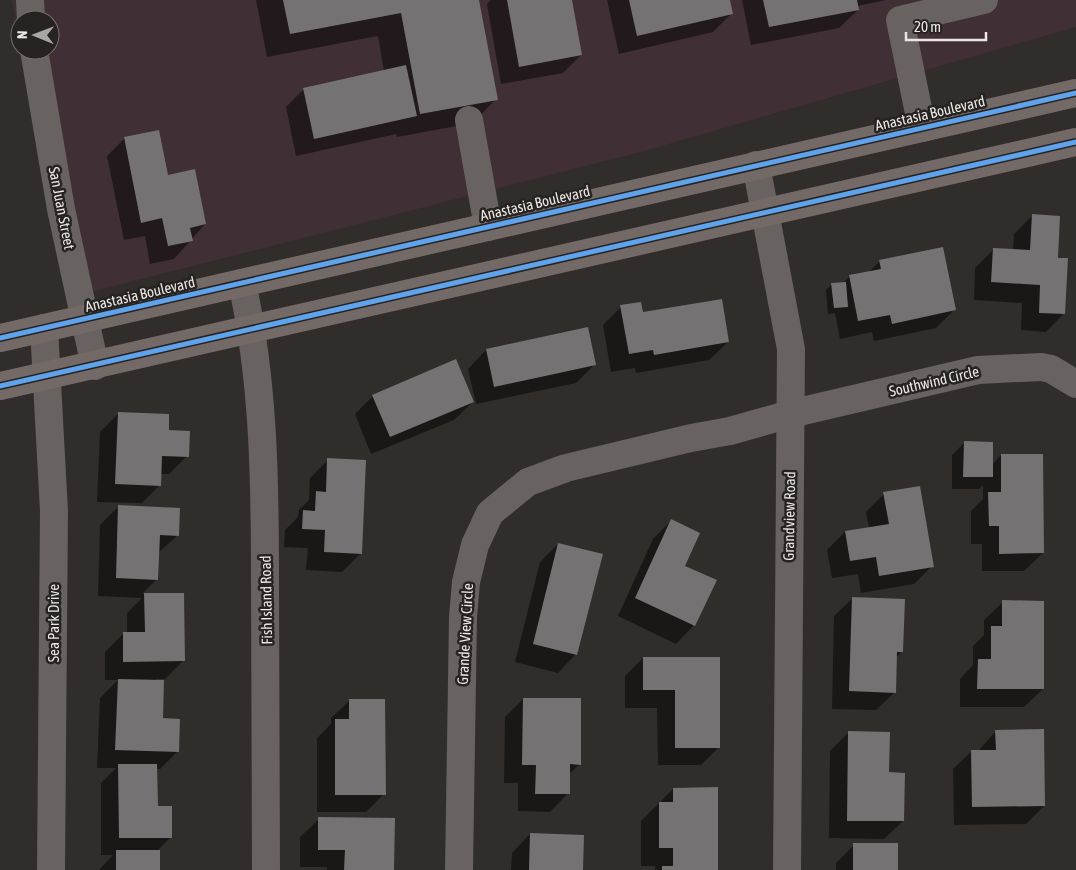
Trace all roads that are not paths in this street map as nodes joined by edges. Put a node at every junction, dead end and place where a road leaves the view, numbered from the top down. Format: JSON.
{"nodes":[{"id":1,"x":984,"y":0,"type":"edge"},
{"id":2,"x":36,"y":60,"type":"edge"},
{"id":3,"x":1076,"y":93,"type":"edge"},
{"id":4,"x":469,"y":120,"type":"dead end"},
{"id":5,"x":922,"y":128,"type":"junction"},
{"id":6,"x":1076,"y":142,"type":"edge"},
{"id":7,"x":756,"y":165,"type":"junction"},
{"id":8,"x":766,"y":214,"type":"junction"},
{"id":9,"x":488,"y":227,"type":"junction"},
{"id":10,"x":242,"y":283,"type":"junction"},
{"id":11,"x":86,"y":319,"type":"junction"},
{"id":12,"x":44,"y":328,"type":"junction"},
{"id":13,"x":252,"y":330,"type":"junction"},
{"id":14,"x":0,"y":338,"type":"edge"},
{"id":15,"x":95,"y":366,"type":"junction"},
{"id":16,"x":47,"y":375,"type":"junction"},
{"id":17,"x":1076,"y":384,"type":"edge"},
{"id":18,"x":0,"y":386,"type":"edge"},
{"id":19,"x":790,"y":414,"type":"junction"},
{"id":20,"x":51,"y":870,"type":"edge"},
{"id":21,"x":266,"y":870,"type":"edge"},
{"id":22,"x":460,"y":870,"type":"edge"},
{"id":23,"x":787,"y":870,"type":"edge"}],
"edges":[{"from":1,"to":5,"type":"street"},
{"from":2,"to":11,"type":"street","name":"San Juan Street"},
{"from":3,"to":5,"type":"main road","name":"Anastasia Boulevard"},
{"from":4,"to":9,"type":"street"},
{"from":5,"to":7,"type":"main road","name":"Anastasia Boulevard"},
{"from":6,"to":8,"type":"main road"},
{"from":7,"to":8,"type":"street","name":"Grandview Road"},
{"from":7,"to":9,"type":"main road","name":"Anastasia Boulevard"},
{"from":8,"to":13,"type":"main road"},
{"from":8,"to":19,"type":"street","name":"Grandview Road"},
{"from":9,"to":10,"type":"main road","name":"Anastasia Boulevard"},
{"from":10,"to":11,"type":"main road","name":"Anastasia Boulevard"},
{"from":10,"to":13,"type":"street","name":"Fish Island Road"},
{"from":11,"to":12,"type":"main road","name":"Anastasia Boulevard"},
{"from":11,"to":15,"type":"street","name":"San Juan Street"},
{"from":12,"to":14,"type":"main road","name":"Anastasia Boulevard"},
{"from":12,"to":16,"type":"street","name":"Sea Park Drive"},
{"from":13,"to":15,"type":"main road"},
{"from":13,"to":21,"type":"street","name":"Fish Island Road"},
{"from":15,"to":16,"type":"main road"},
{"from":16,"to":18,"type":"main road"},
{"from":16,"to":20,"type":"street","name":"Sea Park Drive"},
{"from":17,"to":19,"type":"street","name":"Southwind Circle"},
{"from":19,"to":22,"type":"street","name":"Grande View Circle"},
{"from":19,"to":23,"type":"street","name":"Grandview Road"}]}
